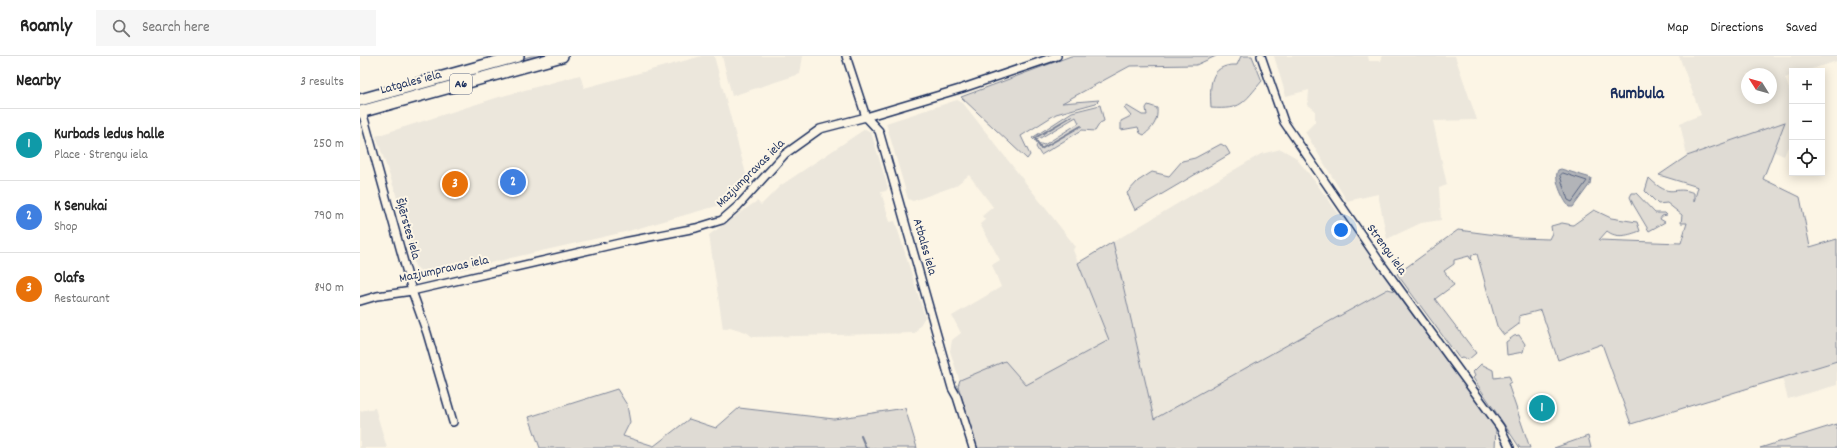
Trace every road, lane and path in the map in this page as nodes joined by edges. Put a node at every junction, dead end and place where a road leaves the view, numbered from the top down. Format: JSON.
{"nodes":[{"id":1,"x":518,"y":56,"type":"edge"},
{"id":2,"x":562,"y":56,"type":"edge"},
{"id":3,"x":846,"y":56,"type":"edge"},
{"id":4,"x":1057,"y":56,"type":"edge"},
{"id":5,"x":1261,"y":56,"type":"edge"},
{"id":6,"x":360,"y":100,"type":"edge"},
{"id":7,"x":361,"y":112,"type":"edge"},
{"id":8,"x":866,"y":118,"type":"junction"},
{"id":9,"x":412,"y":291,"type":"junction"},
{"id":10,"x":360,"y":301,"type":"edge"},
{"id":11,"x":453,"y":422,"type":"dead end"},
{"id":12,"x":973,"y":448,"type":"edge"},
{"id":13,"x":1510,"y":448,"type":"edge"}],
"edges":[{"from":1,"to":6,"type":"highway","name":"Latgales iela","number":"A6"},
{"from":2,"to":7,"type":"highway","name":"Latgales iela","number":"A6"},
{"from":3,"to":8,"type":"street","name":"Atbalss iela"},
{"from":4,"to":8,"type":"street","name":"Mazjumpravas iela"},
{"from":5,"to":13,"type":"street","name":"Strengu iela"},
{"from":7,"to":9,"type":"street","name":"Šķērstes iela"},
{"from":8,"to":9,"type":"street","name":"Mazjumpravas iela"},
{"from":8,"to":12,"type":"street","name":"Atbalss iela"},
{"from":9,"to":10,"type":"street","name":"Mazjumpravas iela"},
{"from":9,"to":11,"type":"street","name":"Šķērstes iela"}]}
